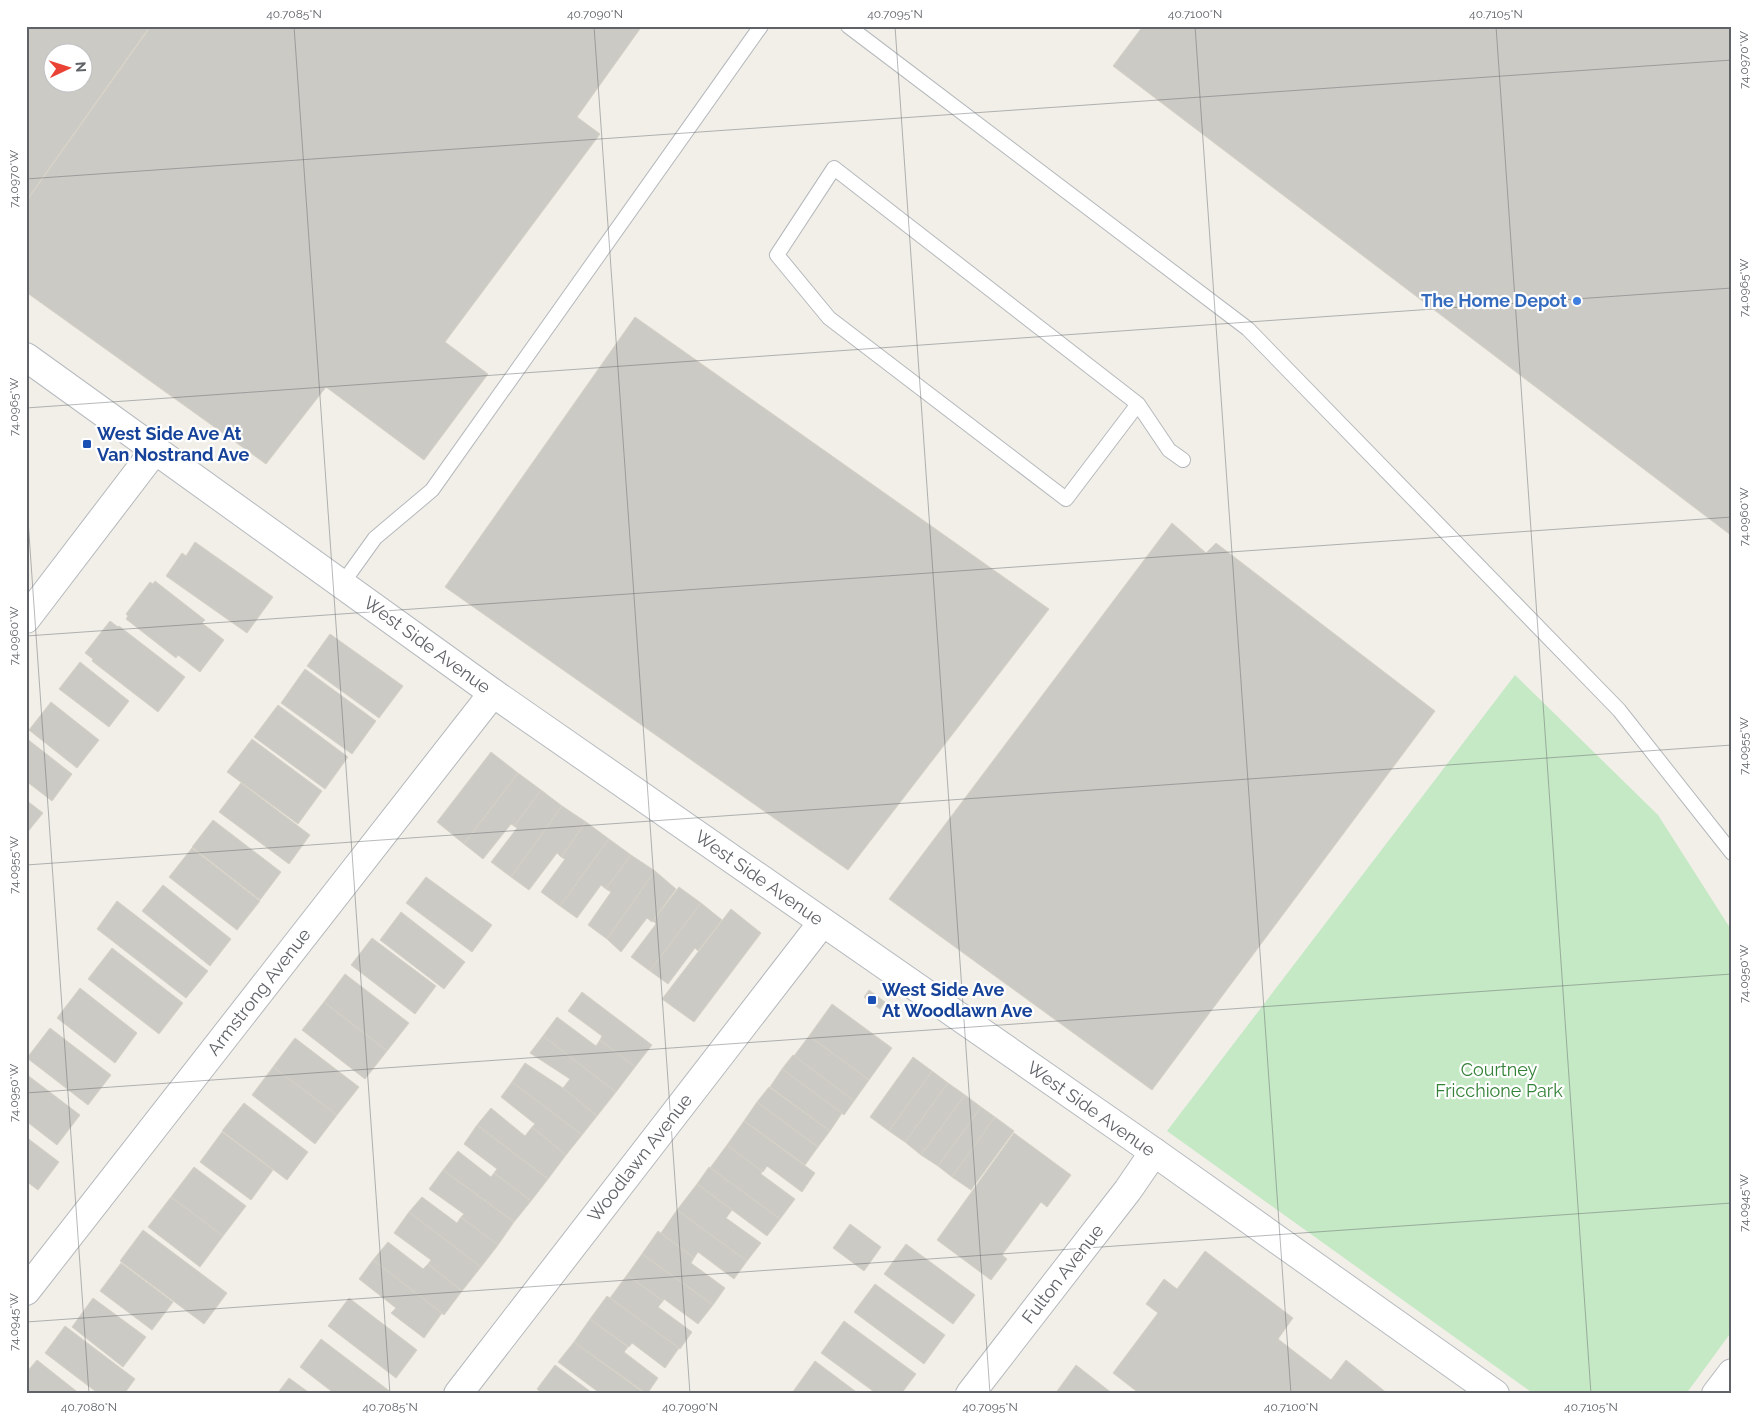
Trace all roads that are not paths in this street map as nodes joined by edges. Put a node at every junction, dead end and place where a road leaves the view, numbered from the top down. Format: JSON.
{"nodes":[{"id":1,"x":762,"y":26,"type":"edge"},
{"id":2,"x":848,"y":26,"type":"edge"},
{"id":3,"x":26,"y":357,"type":"edge"},
{"id":4,"x":1138,"y":404,"type":"junction"},
{"id":5,"x":155,"y":450,"type":"junction"},
{"id":6,"x":1183,"y":460,"type":"dead end"},
{"id":7,"x":342,"y":584,"type":"junction"},
{"id":8,"x":26,"y":619,"type":"edge"},
{"id":9,"x":493,"y":693,"type":"junction"},
{"id":10,"x":1732,"y":853,"type":"edge"},
{"id":11,"x":822,"y":923,"type":"junction"},
{"id":12,"x":1154,"y":1152,"type":"junction"},
{"id":13,"x":26,"y":1291,"type":"edge"},
{"id":14,"x":1732,"y":1373,"type":"edge"},
{"id":15,"x":1488,"y":1392,"type":"edge"},
{"id":16,"x":458,"y":1394,"type":"edge"},
{"id":17,"x":970,"y":1394,"type":"edge"},
{"id":18,"x":1716,"y":1394,"type":"edge"}],
"edges":[{"from":1,"to":7,"type":"lane"},
{"from":2,"to":10,"type":"lane"},
{"from":3,"to":5,"type":"street","name":"West Side Avenue"},
{"from":4,"to":4,"type":"lane"},
{"from":4,"to":6,"type":"lane"},
{"from":5,"to":7,"type":"street","name":"West Side Avenue"},
{"from":5,"to":8,"type":"street"},
{"from":7,"to":9,"type":"street","name":"West Side Avenue"},
{"from":9,"to":11,"type":"street","name":"West Side Avenue"},
{"from":9,"to":13,"type":"street","name":"Armstrong Avenue"},
{"from":11,"to":12,"type":"street","name":"West Side Avenue"},
{"from":11,"to":16,"type":"street","name":"Woodlawn Avenue"},
{"from":12,"to":15,"type":"street","name":"West Side Avenue"},
{"from":12,"to":17,"type":"street","name":"Fulton Avenue"},
{"from":14,"to":18,"type":"street"}]}
